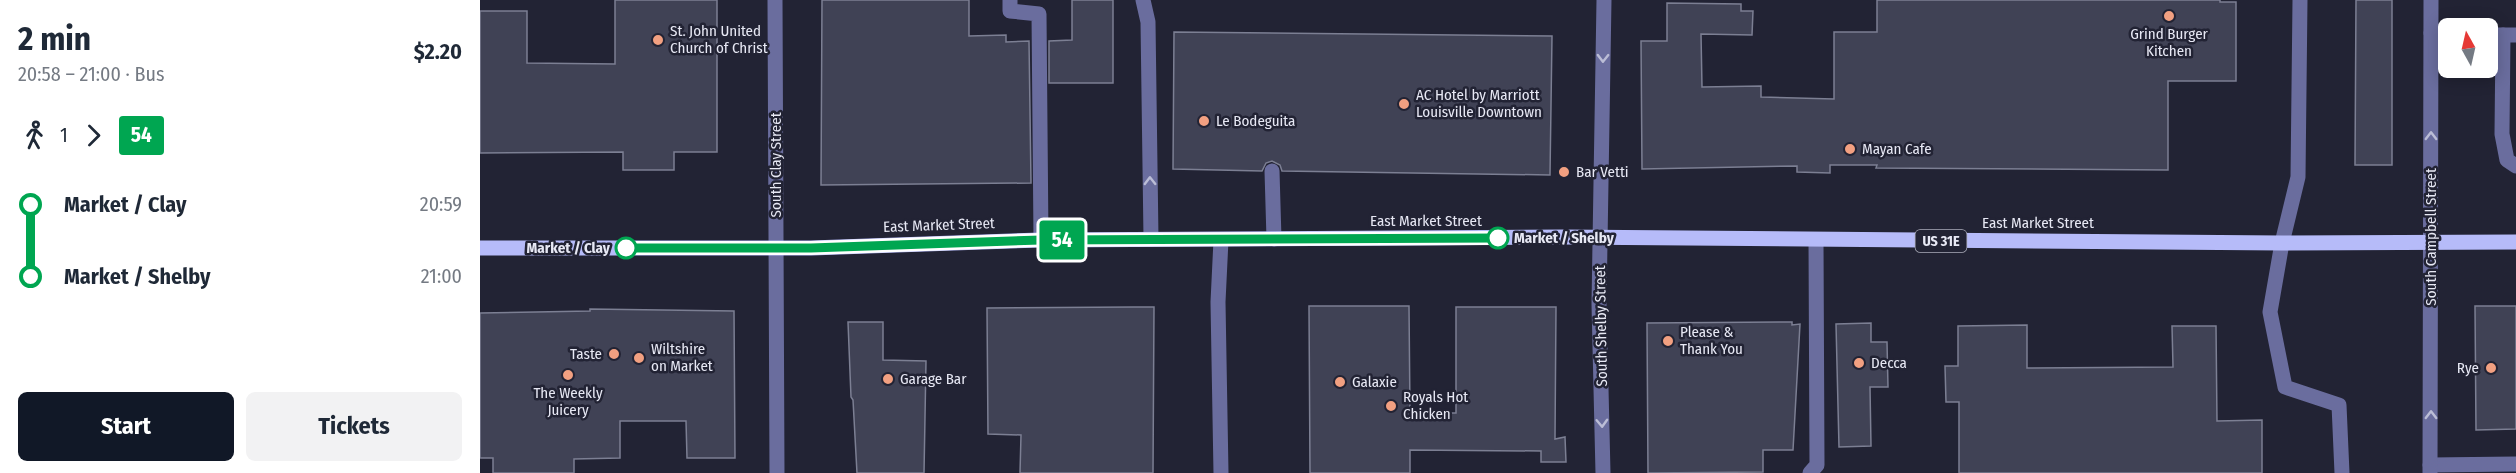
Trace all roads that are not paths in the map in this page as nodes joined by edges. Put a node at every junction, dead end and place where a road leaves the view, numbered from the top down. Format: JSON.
{"nodes":[{"id":1,"x":775,"y":0,"type":"edge"},
{"id":2,"x":1010,"y":0,"type":"edge"},
{"id":3,"x":1143,"y":0,"type":"edge"},
{"id":4,"x":1604,"y":0,"type":"edge"},
{"id":5,"x":2300,"y":0,"type":"edge"},
{"id":6,"x":2431,"y":0,"type":"edge"},
{"id":7,"x":2431,"y":33,"type":"junction"},
{"id":8,"x":2438,"y":33,"type":"edge"},
{"id":9,"x":2510,"y":35,"type":"edge"},
{"id":10,"x":2516,"y":166,"type":"edge"},
{"id":11,"x":1272,"y":171,"type":"dead end"},
{"id":12,"x":1600,"y":238,"type":"junction"},
{"id":13,"x":1151,"y":239,"type":"junction"},
{"id":14,"x":1274,"y":239,"type":"junction"},
{"id":15,"x":1041,"y":240,"type":"junction"},
{"id":16,"x":1221,"y":240,"type":"junction"},
{"id":17,"x":1816,"y":240,"type":"junction"},
{"id":18,"x":2516,"y":242,"type":"edge"},
{"id":19,"x":2282,"y":243,"type":"junction"},
{"id":20,"x":2430,"y":243,"type":"junction"},
{"id":21,"x":776,"y":247,"type":"junction"},
{"id":22,"x":480,"y":248,"type":"edge"},
{"id":23,"x":2516,"y":464,"type":"edge"},
{"id":24,"x":2430,"y":469,"type":"edge"},
{"id":25,"x":777,"y":473,"type":"edge"},
{"id":26,"x":1221,"y":473,"type":"edge"},
{"id":27,"x":1604,"y":473,"type":"edge"},
{"id":28,"x":1810,"y":473,"type":"edge"},
{"id":29,"x":2342,"y":473,"type":"edge"}],
"edges":[{"from":1,"to":21,"type":"street","name":"South Clay Street"},
{"from":2,"to":15,"type":"street"},
{"from":13,"to":3,"type":"street","one_way":true},
{"from":4,"to":12,"type":"street","name":"South Shelby Street","one_way":true},
{"from":5,"to":19,"type":"street"},
{"from":6,"to":7,"type":"street","name":"South Campbell Street"},
{"from":7,"to":8,"type":"street"},
{"from":20,"to":7,"type":"street","name":"South Campbell Street","one_way":true},
{"from":9,"to":10,"type":"street"},
{"from":11,"to":14,"type":"street"},
{"from":12,"to":14,"type":"main road","name":"East Market Street","number":"US 31E"},
{"from":12,"to":17,"type":"main road","name":"East Market Street","number":"US 31E"},
{"from":12,"to":27,"type":"street","name":"South Shelby Street","one_way":true},
{"from":13,"to":15,"type":"main road","name":"East Market Street","number":"US 31E"},
{"from":13,"to":16,"type":"main road","name":"East Market Street","number":"US 31E"},
{"from":14,"to":16,"type":"main road","name":"East Market Street","number":"US 31E"},
{"from":15,"to":21,"type":"main road","name":"East Market Street","number":"US 31E"},
{"from":16,"to":26,"type":"street"},
{"from":17,"to":19,"type":"main road","name":"East Market Street","number":"US 31E"},
{"from":17,"to":28,"type":"street"},
{"from":18,"to":20,"type":"main road","name":"East Market Street","number":"US 31E"},
{"from":19,"to":20,"type":"main road","name":"East Market Street","number":"US 31E"},
{"from":19,"to":29,"type":"street"},
{"from":24,"to":20,"type":"street","name":"South Campbell Street","one_way":true},
{"from":21,"to":22,"type":"main road","name":"East Market Street","number":"US 31E"},
{"from":21,"to":25,"type":"street","name":"South Clay Street"},
{"from":23,"to":24,"type":"street"}]}
